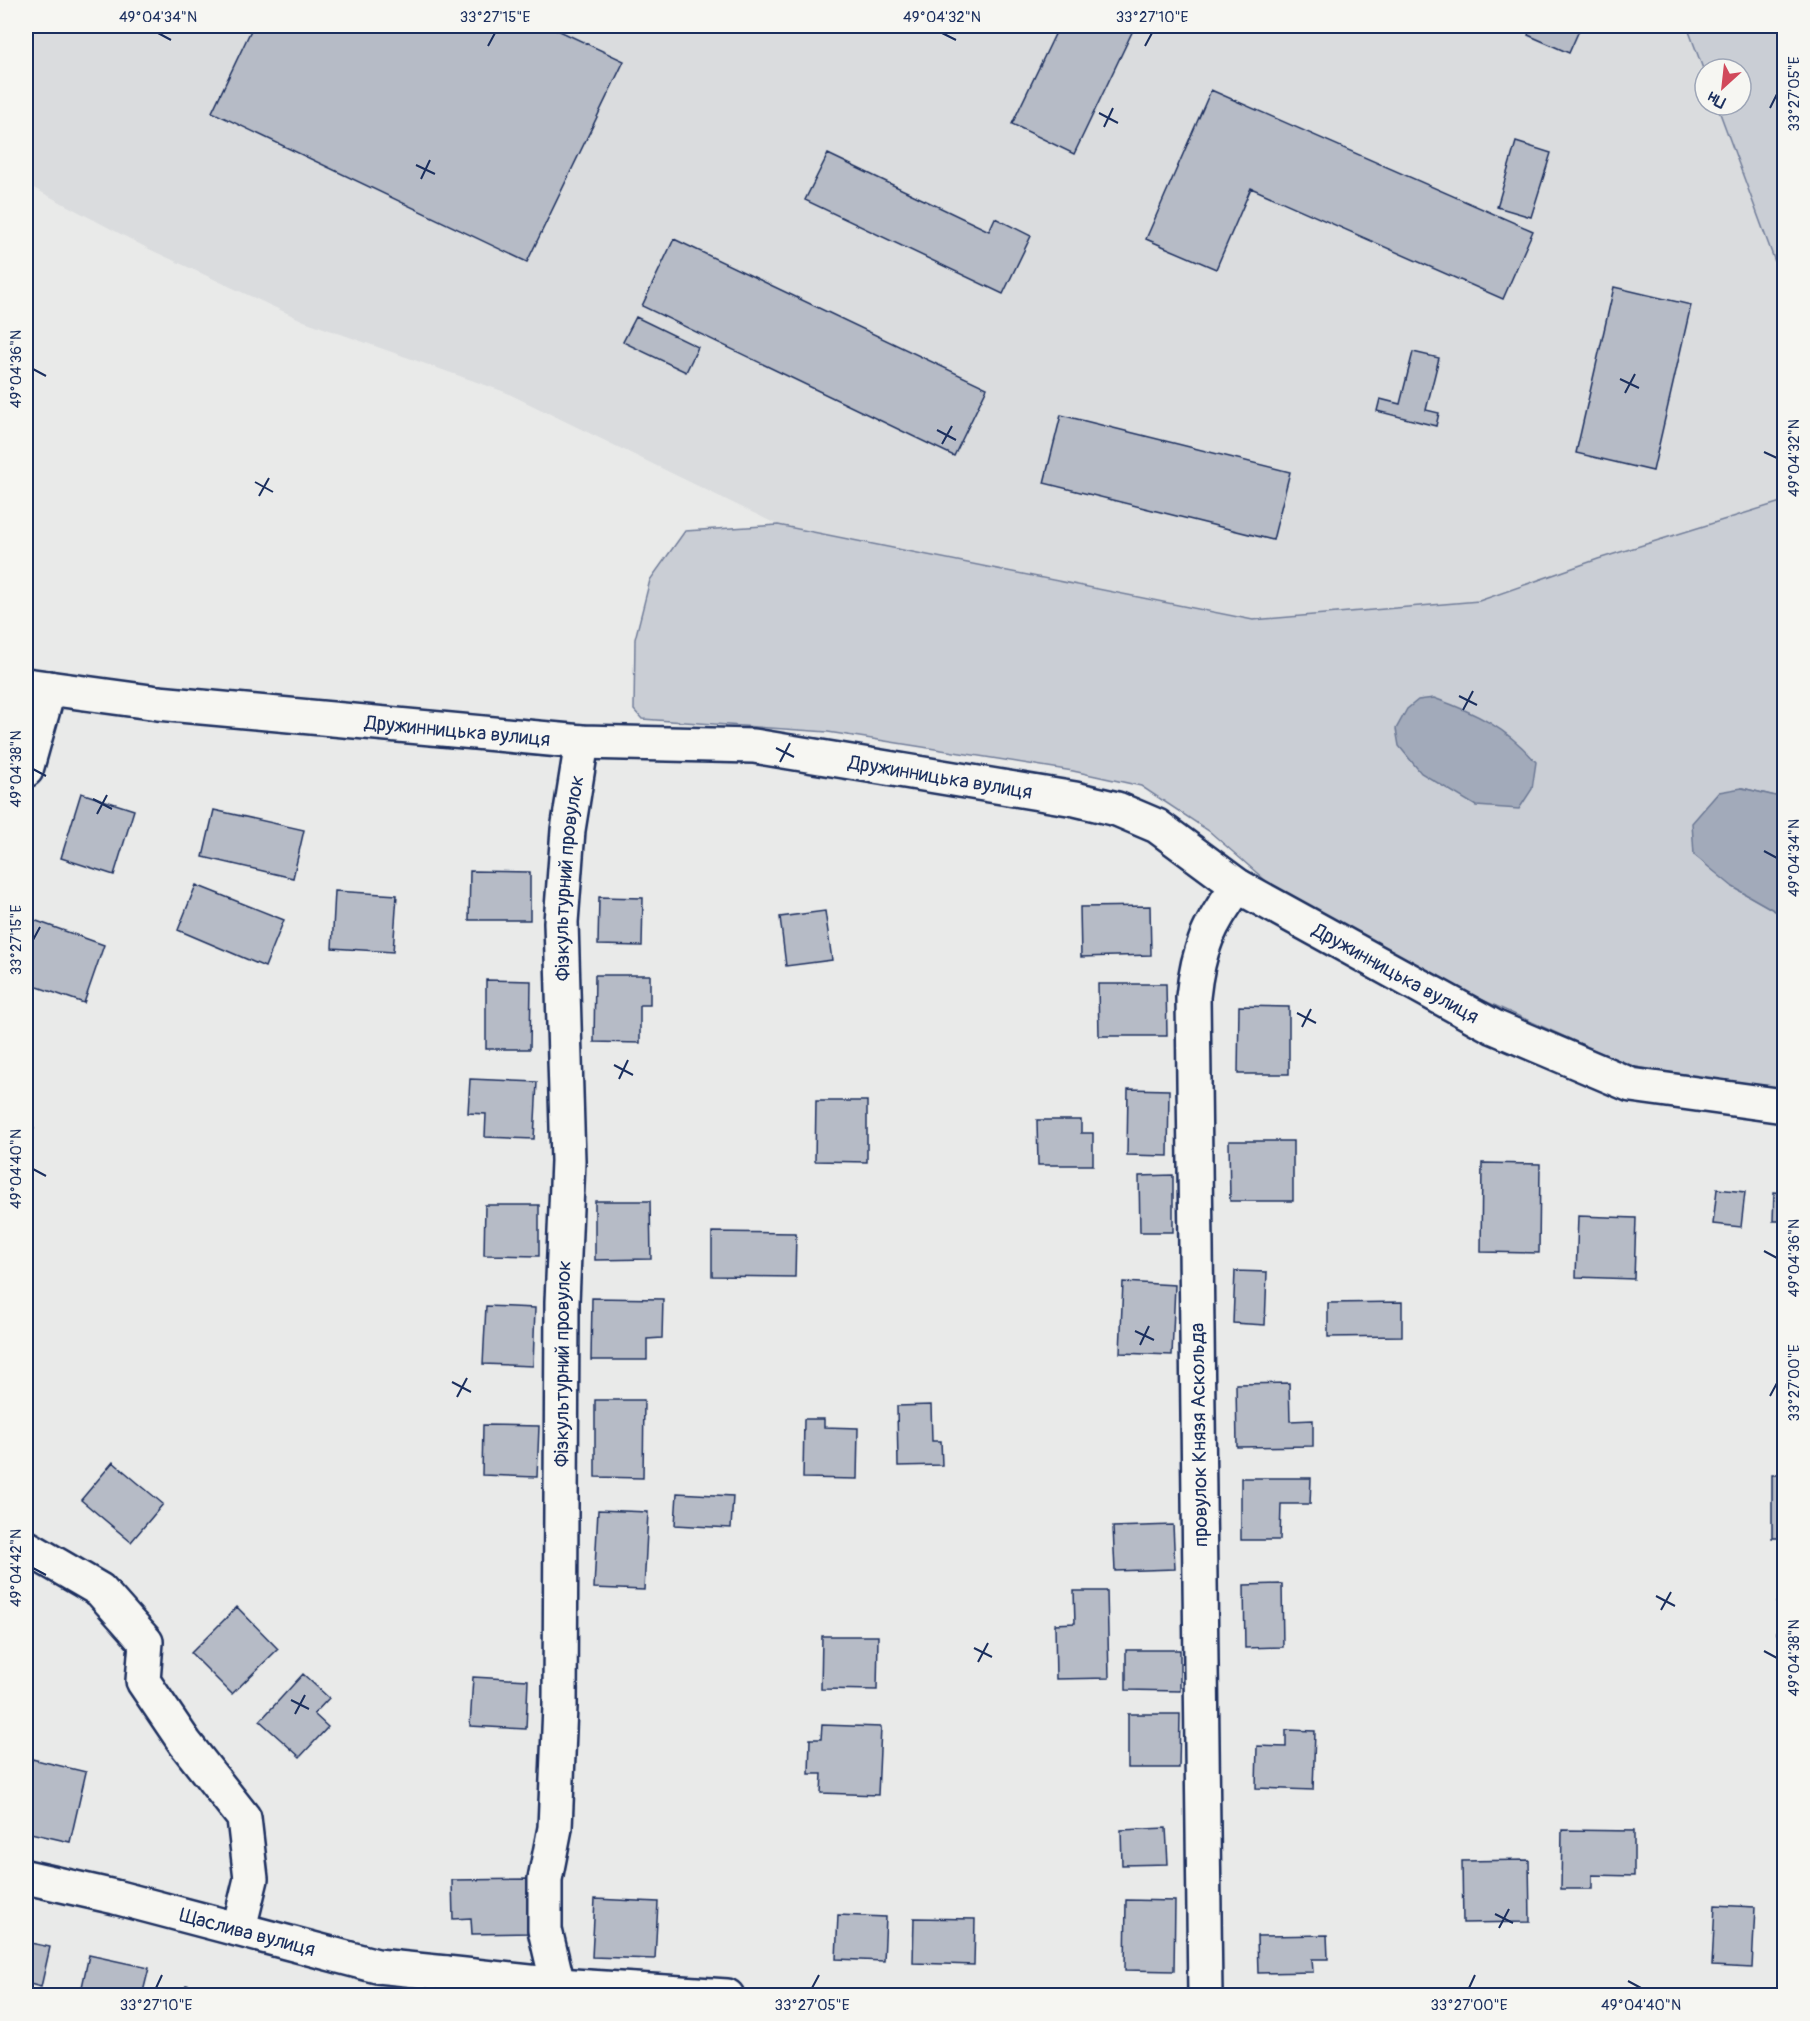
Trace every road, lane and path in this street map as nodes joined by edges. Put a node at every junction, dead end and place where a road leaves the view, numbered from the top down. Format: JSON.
{"nodes":[{"id":1,"x":37,"y":687,"type":"edge"},
{"id":2,"x":582,"y":742,"type":"junction"},
{"id":3,"x":26,"y":770,"type":"edge"},
{"id":4,"x":1238,"y":886,"type":"junction"},
{"id":5,"x":1785,"y":1106,"type":"edge"},
{"id":6,"x":26,"y":1547,"type":"edge"},
{"id":7,"x":26,"y":1877,"type":"edge"},
{"id":8,"x":239,"y":1929,"type":"junction"},
{"id":9,"x":453,"y":1984,"type":"edge"},
{"id":10,"x":558,"y":1985,"type":"junction"},
{"id":11,"x":727,"y":1995,"type":"edge"},
{"id":12,"x":1205,"y":1995,"type":"edge"}],
"edges":[{"from":1,"to":2,"type":"street","name":"Дружинницька вулиця"},
{"from":1,"to":3,"type":"street"},
{"from":2,"to":4,"type":"street","name":"Дружинницька вулиця"},
{"from":2,"to":10,"type":"street","name":"Фізкультурний провулок"},
{"from":4,"to":5,"type":"street","name":"Дружинницька вулиця"},
{"from":4,"to":12,"type":"street","name":"провулок Князя Аскольда"},
{"from":6,"to":8,"type":"street"},
{"from":7,"to":8,"type":"street","name":"Щаслива вулиця"},
{"from":8,"to":9,"type":"street","name":"Щаслива вулиця"},
{"from":9,"to":10,"type":"street","name":"Щаслива вулиця"},
{"from":10,"to":11,"type":"street","name":"Щаслива вулиця"}]}
